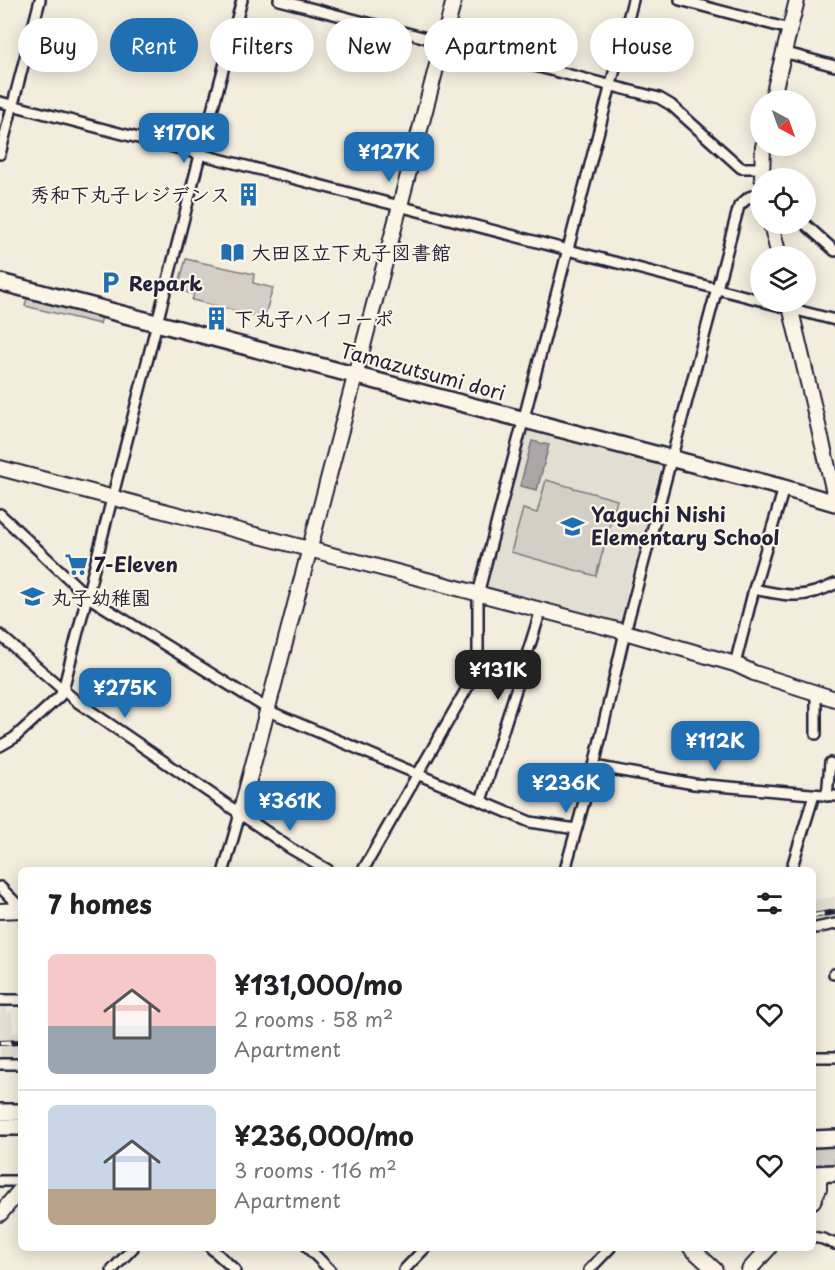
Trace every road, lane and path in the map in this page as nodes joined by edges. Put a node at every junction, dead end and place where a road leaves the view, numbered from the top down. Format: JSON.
{"nodes":[{"id":1,"x":40,"y":0,"type":"edge"},
{"id":2,"x":242,"y":0,"type":"edge"},
{"id":3,"x":279,"y":0,"type":"edge"},
{"id":4,"x":454,"y":0,"type":"edge"},
{"id":5,"x":633,"y":0,"type":"edge"},
{"id":6,"x":680,"y":0,"type":"edge"},
{"id":7,"x":797,"y":0,"type":"edge"},
{"id":8,"x":449,"y":18,"type":"edge"},
{"id":9,"x":789,"y":29,"type":"junction"},
{"id":10,"x":424,"y":37,"type":"edge"},
{"id":11,"x":783,"y":52,"type":"junction"},
{"id":12,"x":835,"y":66,"type":"edge"},
{"id":13,"x":435,"y":72,"type":"edge"},
{"id":14,"x":558,"y":72,"type":"edge"},
{"id":15,"x":611,"y":86,"type":"junction"},
{"id":16,"x":774,"y":90,"type":"edge"},
{"id":17,"x":0,"y":102,"type":"edge"},
{"id":18,"x":13,"y":105,"type":"junction"},
{"id":19,"x":0,"y":154,"type":"edge"},
{"id":20,"x":200,"y":155,"type":"junction"},
{"id":21,"x":750,"y":170,"type":"edge"},
{"id":22,"x":750,"y":197,"type":"edge"},
{"id":23,"x":399,"y":206,"type":"junction"},
{"id":24,"x":816,"y":234,"type":"edge"},
{"id":25,"x":568,"y":249,"type":"junction"},
{"id":26,"x":835,"y":251,"type":"edge"},
{"id":27,"x":0,"y":282,"type":"edge"},
{"id":28,"x":716,"y":290,"type":"junction"},
{"id":29,"x":750,"y":298,"type":"edge"},
{"id":30,"x":792,"y":312,"type":"edge"},
{"id":31,"x":811,"y":312,"type":"edge"},
{"id":32,"x":835,"y":320,"type":"edge"},
{"id":33,"x":158,"y":323,"type":"junction"},
{"id":34,"x":355,"y":374,"type":"junction"},
{"id":35,"x":524,"y":420,"type":"junction"},
{"id":36,"x":671,"y":459,"type":"junction"},
{"id":37,"x":0,"y":468,"type":"edge"},
{"id":38,"x":784,"y":488,"type":"junction"},
{"id":39,"x":835,"y":496,"type":"edge"},
{"id":40,"x":112,"y":498,"type":"junction"},
{"id":41,"x":835,"y":503,"type":"edge"},
{"id":42,"x":0,"y":514,"type":"edge"},
{"id":43,"x":309,"y":548,"type":"junction"},
{"id":44,"x":835,"y":584,"type":"edge"},
{"id":45,"x":754,"y":589,"type":"junction"},
{"id":46,"x":478,"y":594,"type":"junction"},
{"id":47,"x":88,"y":597,"type":"junction"},
{"id":48,"x":541,"y":610,"type":"junction"},
{"id":49,"x":625,"y":632,"type":"junction"},
{"id":50,"x":0,"y":635,"type":"edge"},
{"id":51,"x":735,"y":664,"type":"junction"},
{"id":52,"x":63,"y":690,"type":"junction"},
{"id":53,"x":816,"y":694,"type":"junction"},
{"id":54,"x":835,"y":699,"type":"edge"},
{"id":55,"x":267,"y":709,"type":"junction"},
{"id":56,"x":816,"y":734,"type":"dead end"},
{"id":57,"x":0,"y":746,"type":"edge"},
{"id":58,"x":830,"y":763,"type":"dead end"},
{"id":59,"x":594,"y":766,"type":"junction"},
{"id":60,"x":418,"y":775,"type":"junction"},
{"id":61,"x":813,"y":795,"type":"junction"},
{"id":62,"x":831,"y":796,"type":"edge"},
{"id":63,"x":481,"y":801,"type":"junction"},
{"id":64,"x":240,"y":814,"type":"junction"},
{"id":65,"x":576,"y":829,"type":"junction"},
{"id":66,"x":225,"y":867,"type":"edge"},
{"id":67,"x":323,"y":867,"type":"edge"},
{"id":68,"x":365,"y":867,"type":"edge"},
{"id":69,"x":566,"y":867,"type":"edge"},
{"id":70,"x":792,"y":867,"type":"edge"},
{"id":71,"x":0,"y":887,"type":"edge"},
{"id":72,"x":18,"y":906,"type":"edge"},
{"id":73,"x":18,"y":909,"type":"edge"},
{"id":74,"x":0,"y":911,"type":"edge"},
{"id":75,"x":835,"y":924,"type":"edge"},
{"id":76,"x":816,"y":927,"type":"dead end"},
{"id":77,"x":0,"y":1000,"type":"edge"},
{"id":78,"x":18,"y":1000,"type":"edge"},
{"id":79,"x":816,"y":1057,"type":"edge"},
{"id":80,"x":835,"y":1057,"type":"edge"},
{"id":81,"x":0,"y":1064,"type":"edge"},
{"id":82,"x":18,"y":1064,"type":"edge"},
{"id":83,"x":0,"y":1112,"type":"edge"},
{"id":84,"x":18,"y":1112,"type":"edge"},
{"id":85,"x":0,"y":1127,"type":"edge"},
{"id":86,"x":18,"y":1127,"type":"edge"},
{"id":87,"x":816,"y":1138,"type":"edge"},
{"id":88,"x":835,"y":1138,"type":"edge"},
{"id":89,"x":822,"y":1173,"type":"edge"},
{"id":90,"x":0,"y":1181,"type":"edge"},
{"id":91,"x":18,"y":1181,"type":"edge"},
{"id":92,"x":18,"y":1193,"type":"edge"},
{"id":93,"x":816,"y":1194,"type":"edge"},
{"id":94,"x":0,"y":1214,"type":"edge"},
{"id":95,"x":816,"y":1238,"type":"edge"},
{"id":96,"x":835,"y":1244,"type":"edge"},
{"id":97,"x":131,"y":1251,"type":"edge"},
{"id":98,"x":215,"y":1251,"type":"edge"},
{"id":99,"x":311,"y":1251,"type":"edge"},
{"id":100,"x":422,"y":1251,"type":"edge"},
{"id":101,"x":607,"y":1251,"type":"edge"},
{"id":102,"x":694,"y":1251,"type":"edge"},
{"id":103,"x":766,"y":1251,"type":"edge"},
{"id":104,"x":112,"y":1270,"type":"edge"},
{"id":105,"x":235,"y":1270,"type":"edge"},
{"id":106,"x":330,"y":1270,"type":"edge"},
{"id":107,"x":404,"y":1270,"type":"edge"},
{"id":108,"x":589,"y":1270,"type":"edge"},
{"id":109,"x":715,"y":1270,"type":"edge"},
{"id":110,"x":749,"y":1270,"type":"edge"}],
"edges":[{"from":1,"to":18,"type":"street"},
{"from":2,"to":20,"type":"street"},
{"from":3,"to":10,"type":"street"},
{"from":4,"to":8,"type":"street"},
{"from":5,"to":15,"type":"street"},
{"from":6,"to":9,"type":"street"},
{"from":7,"to":9,"type":"street"},
{"from":9,"to":11,"type":"street"},
{"from":11,"to":12,"type":"street"},
{"from":11,"to":16,"type":"street"},
{"from":13,"to":23,"type":"street"},
{"from":14,"to":15,"type":"street"},
{"from":15,"to":21,"type":"street"},
{"from":15,"to":25,"type":"street"},
{"from":17,"to":18,"type":"street"},
{"from":18,"to":19,"type":"street"},
{"from":18,"to":20,"type":"street"},
{"from":20,"to":23,"type":"street"},
{"from":20,"to":33,"type":"street"},
{"from":22,"to":28,"type":"street"},
{"from":23,"to":25,"type":"street"},
{"from":23,"to":34,"type":"street"},
{"from":24,"to":26,"type":"street"},
{"from":25,"to":28,"type":"street"},
{"from":25,"to":35,"type":"street"},
{"from":27,"to":33,"type":"main road","name":"Tamazutsumi dori"},
{"from":28,"to":29,"type":"street"},
{"from":28,"to":36,"type":"street"},
{"from":30,"to":39,"type":"street"},
{"from":31,"to":32,"type":"street"},
{"from":33,"to":34,"type":"main road","name":"Tamazutsumi dori"},
{"from":33,"to":40,"type":"street"},
{"from":34,"to":35,"type":"main road","name":"Tamazutsumi dori"},
{"from":34,"to":43,"type":"street"},
{"from":35,"to":36,"type":"main road","name":"Tamazutsumi dori"},
{"from":35,"to":46,"type":"street"},
{"from":36,"to":38,"type":"main road","name":"Tamazutsumi dori"},
{"from":36,"to":49,"type":"street"},
{"from":37,"to":40,"type":"street"},
{"from":38,"to":41,"type":"main road","name":"Tamazutsumi dori"},
{"from":38,"to":45,"type":"street"},
{"from":40,"to":43,"type":"street"},
{"from":40,"to":47,"type":"street"},
{"from":42,"to":47,"type":"street"},
{"from":43,"to":46,"type":"street"},
{"from":43,"to":55,"type":"street"},
{"from":44,"to":45,"type":"street"},
{"from":45,"to":51,"type":"street"},
{"from":46,"to":48,"type":"street"},
{"from":46,"to":60,"type":"street"},
{"from":47,"to":52,"type":"street"},
{"from":47,"to":55,"type":"street"},
{"from":48,"to":49,"type":"street"},
{"from":48,"to":63,"type":"street"},
{"from":49,"to":51,"type":"street"},
{"from":49,"to":59,"type":"street"},
{"from":50,"to":52,"type":"street"},
{"from":51,"to":53,"type":"street"},
{"from":52,"to":57,"type":"street"},
{"from":52,"to":64,"type":"street"},
{"from":53,"to":54,"type":"street"},
{"from":53,"to":56,"type":"street"},
{"from":55,"to":60,"type":"street"},
{"from":55,"to":64,"type":"street"},
{"from":58,"to":62,"type":"street"},
{"from":59,"to":61,"type":"street"},
{"from":59,"to":65,"type":"street"},
{"from":60,"to":63,"type":"street"},
{"from":60,"to":68,"type":"street"},
{"from":61,"to":62,"type":"street"},
{"from":61,"to":70,"type":"street"},
{"from":63,"to":65,"type":"street"},
{"from":64,"to":66,"type":"street"},
{"from":64,"to":67,"type":"street"},
{"from":65,"to":69,"type":"street"},
{"from":71,"to":72,"type":"street"},
{"from":73,"to":74,"type":"street"},
{"from":75,"to":76,"type":"street"},
{"from":77,"to":78,"type":"street"},
{"from":79,"to":80,"type":"street"},
{"from":81,"to":82,"type":"street"},
{"from":83,"to":84,"type":"main road"},
{"from":85,"to":86,"type":"main road"},
{"from":87,"to":88,"type":"main road"},
{"from":89,"to":93,"type":"street"},
{"from":90,"to":91,"type":"street"},
{"from":92,"to":94,"type":"street"},
{"from":95,"to":96,"type":"street"},
{"from":97,"to":104,"type":"street"},
{"from":98,"to":105,"type":"street"},
{"from":99,"to":106,"type":"street"},
{"from":100,"to":107,"type":"street"},
{"from":101,"to":108,"type":"street"},
{"from":102,"to":109,"type":"street"},
{"from":103,"to":110,"type":"street"}]}
